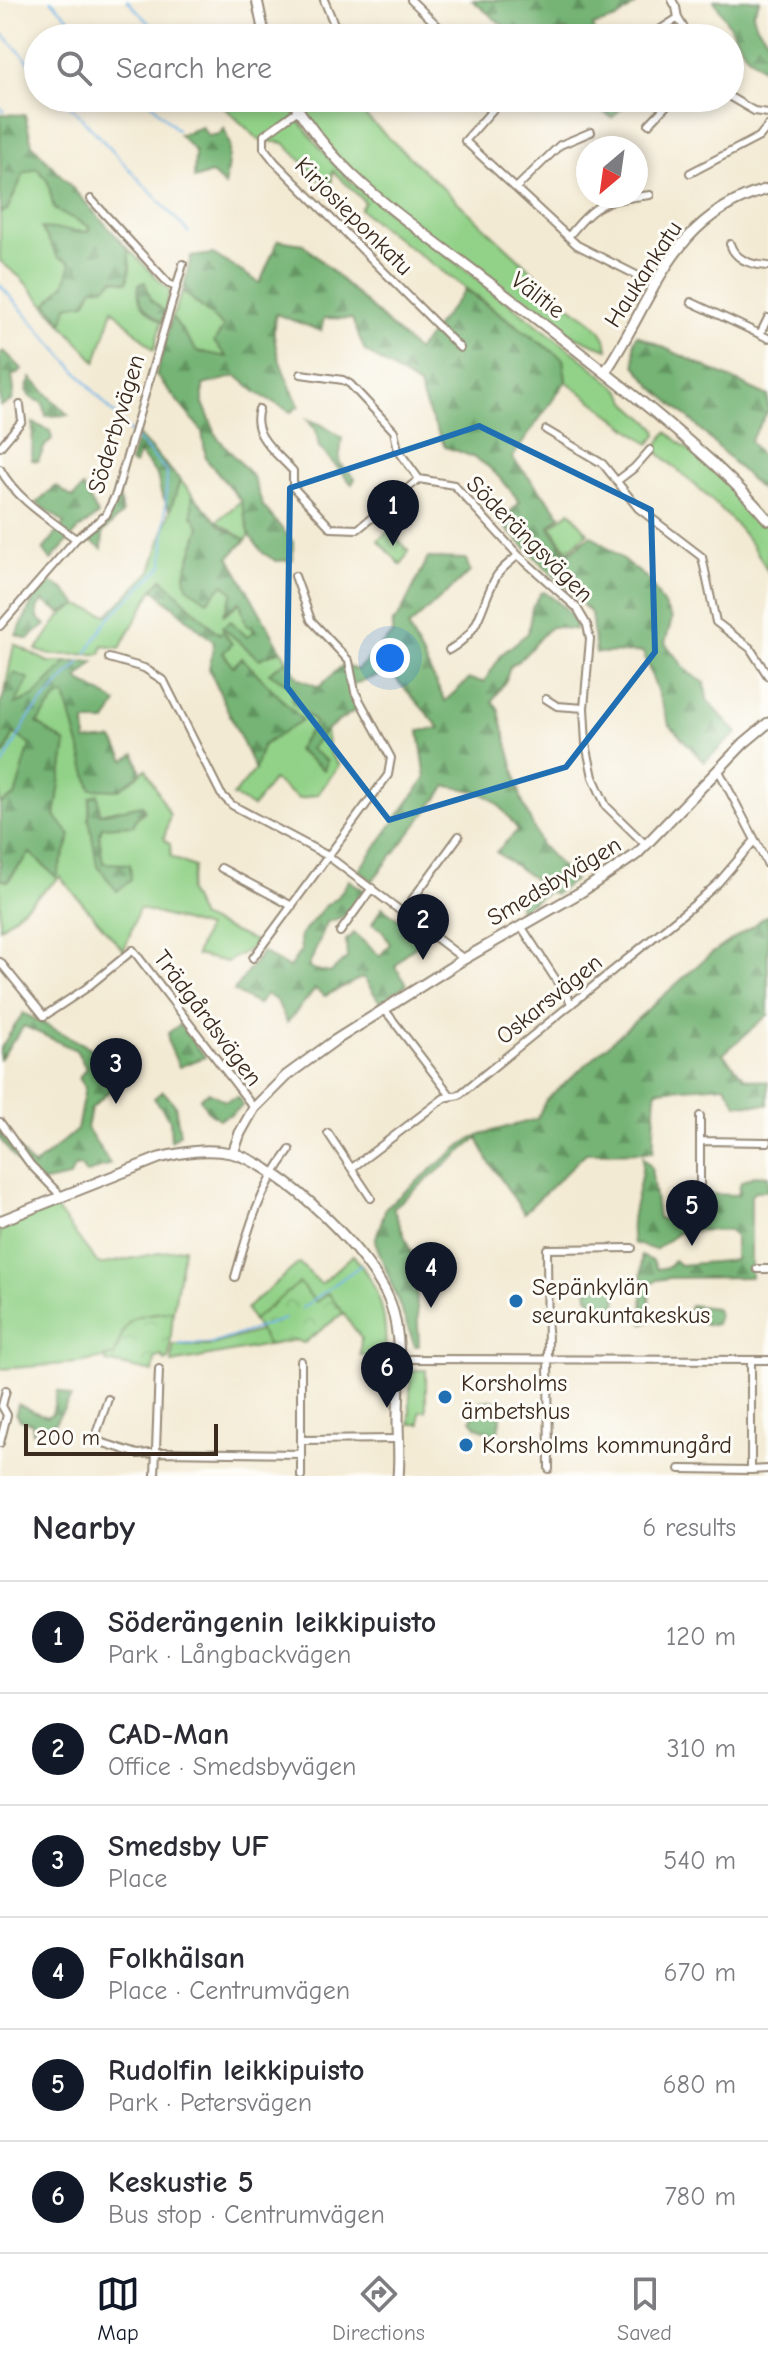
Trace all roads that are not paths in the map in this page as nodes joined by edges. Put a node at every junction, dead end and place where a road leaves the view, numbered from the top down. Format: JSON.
{"nodes":[{"id":1,"x":257,"y":0,"type":"edge"},
{"id":2,"x":324,"y":0,"type":"edge"},
{"id":3,"x":411,"y":0,"type":"edge"},
{"id":4,"x":672,"y":0,"type":"edge"},
{"id":5,"x":678,"y":18,"type":"junction"},
{"id":6,"x":262,"y":24,"type":"edge"},
{"id":7,"x":334,"y":24,"type":"edge"},
{"id":8,"x":436,"y":24,"type":"edge"},
{"id":9,"x":669,"y":24,"type":"edge"},
{"id":10,"x":682,"y":24,"type":"edge"},
{"id":11,"x":744,"y":105,"type":"edge"},
{"id":12,"x":295,"y":112,"type":"edge"},
{"id":13,"x":299,"y":112,"type":"edge"},
{"id":14,"x":491,"y":112,"type":"edge"},
{"id":15,"x":660,"y":112,"type":"edge"},
{"id":16,"x":768,"y":113,"type":"edge"},
{"id":17,"x":649,"y":124,"type":"dead end"},
{"id":18,"x":768,"y":126,"type":"edge"},
{"id":19,"x":591,"y":132,"type":"dead end"},
{"id":20,"x":690,"y":173,"type":"dead end"},
{"id":21,"x":516,"y":188,"type":"junction"},
{"id":22,"x":768,"y":189,"type":"edge"},
{"id":23,"x":650,"y":195,"type":"dead end"},
{"id":24,"x":91,"y":199,"type":"dead end"},
{"id":25,"x":569,"y":236,"type":"junction"},
{"id":26,"x":730,"y":244,"type":"dead end"},
{"id":27,"x":183,"y":264,"type":"dead end"},
{"id":28,"x":768,"y":266,"type":"edge"},
{"id":29,"x":656,"y":285,"type":"junction"},
{"id":30,"x":176,"y":287,"type":"junction"},
{"id":31,"x":691,"y":302,"type":"dead end"},
{"id":32,"x":768,"y":318,"type":"edge"},
{"id":33,"x":760,"y":334,"type":"junction"},
{"id":34,"x":768,"y":338,"type":"edge"},
{"id":35,"x":460,"y":348,"type":"dead end"},
{"id":36,"x":605,"y":372,"type":"junction"},
{"id":37,"x":301,"y":374,"type":"dead end"},
{"id":38,"x":20,"y":405,"type":"dead end"},
{"id":39,"x":259,"y":409,"type":"dead end"},
{"id":40,"x":546,"y":430,"type":"dead end"},
{"id":41,"x":0,"y":447,"type":"edge"},
{"id":42,"x":650,"y":450,"type":"dead end"},
{"id":43,"x":0,"y":469,"type":"edge"},
{"id":44,"x":419,"y":479,"type":"junction"},
{"id":45,"x":617,"y":481,"type":"junction"},
{"id":46,"x":768,"y":520,"type":"edge"},
{"id":47,"x":76,"y":539,"type":"junction"},
{"id":48,"x":518,"y":555,"type":"junction"},
{"id":49,"x":295,"y":576,"type":"dead end"},
{"id":50,"x":0,"y":626,"type":"edge"},
{"id":51,"x":449,"y":650,"type":"dead end"},
{"id":52,"x":109,"y":658,"type":"dead end"},
{"id":53,"x":768,"y":676,"type":"edge"},
{"id":54,"x":546,"y":699,"type":"dead end"},
{"id":55,"x":584,"y":708,"type":"junction"},
{"id":56,"x":768,"y":723,"type":"edge"},
{"id":57,"x":718,"y":769,"type":"junction"},
{"id":58,"x":459,"y":836,"type":"dead end"},
{"id":59,"x":755,"y":840,"type":"junction"},
{"id":60,"x":647,"y":846,"type":"junction"},
{"id":61,"x":328,"y":856,"type":"junction"},
{"id":62,"x":768,"y":865,"type":"edge"},
{"id":63,"x":221,"y":868,"type":"dead end"},
{"id":64,"x":372,"y":888,"type":"junction"},
{"id":65,"x":292,"y":906,"type":"junction"},
{"id":66,"x":403,"y":912,"type":"junction"},
{"id":67,"x":521,"y":926,"type":"junction"},
{"id":68,"x":340,"y":932,"type":"dead end"},
{"id":69,"x":253,"y":958,"type":"dead end"},
{"id":70,"x":464,"y":959,"type":"junction"},
{"id":71,"x":0,"y":962,"type":"edge"},
{"id":72,"x":571,"y":1003,"type":"junction"},
{"id":73,"x":385,"y":1010,"type":"junction"},
{"id":74,"x":451,"y":1096,"type":"junction"},
{"id":75,"x":254,"y":1108,"type":"junction"},
{"id":76,"x":700,"y":1116,"type":"dead end"},
{"id":77,"x":0,"y":1122,"type":"edge"},
{"id":78,"x":328,"y":1133,"type":"dead end"},
{"id":79,"x":701,"y":1141,"type":"junction"},
{"id":80,"x":768,"y":1142,"type":"edge"},
{"id":81,"x":290,"y":1150,"type":"dead end"},
{"id":82,"x":233,"y":1153,"type":"junction"},
{"id":83,"x":352,"y":1168,"type":"junction"},
{"id":84,"x":273,"y":1173,"type":"junction"},
{"id":85,"x":62,"y":1197,"type":"junction"},
{"id":86,"x":371,"y":1198,"type":"dead end"},
{"id":87,"x":700,"y":1199,"type":"dead end"},
{"id":88,"x":0,"y":1221,"type":"edge"},
{"id":89,"x":632,"y":1248,"type":"dead end"},
{"id":90,"x":757,"y":1269,"type":"dead end"},
{"id":91,"x":768,"y":1269,"type":"edge"},
{"id":92,"x":235,"y":1277,"type":"dead end"},
{"id":93,"x":398,"y":1359,"type":"junction"},
{"id":94,"x":548,"y":1360,"type":"junction"},
{"id":95,"x":751,"y":1360,"type":"junction"},
{"id":96,"x":768,"y":1360,"type":"edge"},
{"id":97,"x":301,"y":1361,"type":"dead end"},
{"id":98,"x":159,"y":1369,"type":"dead end"},
{"id":99,"x":6,"y":1390,"type":"dead end"},
{"id":100,"x":108,"y":1399,"type":"dead end"},
{"id":101,"x":398,"y":1439,"type":"junction"},
{"id":102,"x":302,"y":1440,"type":"junction"},
{"id":103,"x":0,"y":1443,"type":"edge"},
{"id":104,"x":155,"y":1454,"type":"junction"},
{"id":105,"x":301,"y":1454,"type":"junction"},
{"id":106,"x":549,"y":1469,"type":"dead end"},
{"id":107,"x":680,"y":1469,"type":"dead end"},
{"id":108,"x":768,"y":1469,"type":"edge"},
{"id":109,"x":751,"y":1470,"type":"junction"},
{"id":110,"x":399,"y":1474,"type":"edge"},
{"id":111,"x":155,"y":1476,"type":"edge"},
{"id":112,"x":301,"y":1476,"type":"edge"}],
"edges":[{"from":1,"to":6,"type":"main road"},
{"from":2,"to":7,"type":"street"},
{"from":3,"to":8,"type":"street"},
{"from":4,"to":5,"type":"street"},
{"from":5,"to":9,"type":"street"},
{"from":5,"to":10,"type":"street"},
{"from":11,"to":16,"type":"street"},
{"from":12,"to":35,"type":"street","name":"Kirjosieponkatu"},
{"from":13,"to":36,"type":"main road","name":"Välitie"},
{"from":14,"to":21,"type":"street"},
{"from":15,"to":17,"type":"street"},
{"from":18,"to":20,"type":"street"},
{"from":19,"to":21,"type":"street"},
{"from":21,"to":25,"type":"street"},
{"from":22,"to":29,"type":"main road","name":"Haukankatu"},
{"from":23,"to":25,"type":"street"},
{"from":24,"to":30,"type":"street"},
{"from":25,"to":29,"type":"street"},
{"from":26,"to":28,"type":"street"},
{"from":27,"to":30,"type":"street","name":"Söderbyvägen"},
{"from":29,"to":36,"type":"main road","name":"Haukankatu"},
{"from":30,"to":47,"type":"street","name":"Söderbyvägen"},
{"from":31,"to":33,"type":"street"},
{"from":32,"to":33,"type":"street"},
{"from":33,"to":34,"type":"street"},
{"from":36,"to":46,"type":"main road","name":"Välitie"},
{"from":37,"to":44,"type":"street"},
{"from":38,"to":41,"type":"street"},
{"from":39,"to":44,"type":"street"},
{"from":40,"to":45,"type":"street"},
{"from":42,"to":45,"type":"street"},
{"from":43,"to":47,"type":"street"},
{"from":44,"to":48,"type":"street","name":"Söderängsvägen"},
{"from":45,"to":53,"type":"street"},
{"from":47,"to":50,"type":"street","name":"Söderbyvägen"},
{"from":48,"to":51,"type":"street"},
{"from":48,"to":55,"type":"street","name":"Söderängsvägen"},
{"from":49,"to":61,"type":"street"},
{"from":52,"to":61,"type":"street"},
{"from":54,"to":55,"type":"street"},
{"from":55,"to":60,"type":"street","name":"Söderängsvägen"},
{"from":56,"to":57,"type":"main road","name":"Smedsbyvägen"},
{"from":57,"to":59,"type":"street"},
{"from":57,"to":60,"type":"main road","name":"Smedsbyvägen"},
{"from":58,"to":66,"type":"street"},
{"from":59,"to":62,"type":"street"},
{"from":59,"to":72,"type":"street","name":"Oskarsvägen"},
{"from":60,"to":67,"type":"main road","name":"Smedsbyvägen"},
{"from":61,"to":64,"type":"street"},
{"from":61,"to":65,"type":"street"},
{"from":63,"to":65,"type":"street"},
{"from":64,"to":66,"type":"street"},
{"from":64,"to":68,"type":"street"},
{"from":65,"to":69,"type":"street"},
{"from":66,"to":70,"type":"street"},
{"from":67,"to":70,"type":"main road","name":"Smedsbyvägen"},
{"from":67,"to":72,"type":"street"},
{"from":70,"to":73,"type":"main road","name":"Smedsbyvägen"},
{"from":71,"to":75,"type":"street","name":"Trädgårdsvägen"},
{"from":72,"to":74,"type":"street","name":"Oskarsvägen"},
{"from":73,"to":74,"type":"street"},
{"from":73,"to":75,"type":"main road","name":"Smedsbyvägen"},
{"from":74,"to":83,"type":"street","name":"Oskarsvägen"},
{"from":75,"to":82,"type":"main road","name":"Smedsbyvägen"},
{"from":76,"to":79,"type":"street"},
{"from":77,"to":85,"type":"street"},
{"from":78,"to":83,"type":"street"},
{"from":79,"to":80,"type":"street"},
{"from":79,"to":87,"type":"street"},
{"from":81,"to":84,"type":"street"},
{"from":82,"to":84,"type":"main road"},
{"from":82,"to":85,"type":"main road"},
{"from":83,"to":86,"type":"street"},
{"from":84,"to":92,"type":"street"},
{"from":84,"to":93,"type":"main road"},
{"from":85,"to":88,"type":"main road"},
{"from":89,"to":94,"type":"street"},
{"from":90,"to":91,"type":"street"},
{"from":93,"to":94,"type":"street"},
{"from":93,"to":101,"type":"main road"},
{"from":94,"to":95,"type":"street"},
{"from":94,"to":106,"type":"street"},
{"from":95,"to":96,"type":"street"},
{"from":95,"to":109,"type":"street"},
{"from":97,"to":102,"type":"street"},
{"from":98,"to":104,"type":"street"},
{"from":99,"to":103,"type":"street"},
{"from":100,"to":104,"type":"street"},
{"from":101,"to":102,"type":"street"},
{"from":101,"to":110,"type":"main road"},
{"from":102,"to":105,"type":"street"},
{"from":104,"to":105,"type":"street"},
{"from":104,"to":111,"type":"street"},
{"from":105,"to":112,"type":"street"},
{"from":107,"to":109,"type":"street"},
{"from":108,"to":109,"type":"street"}]}
